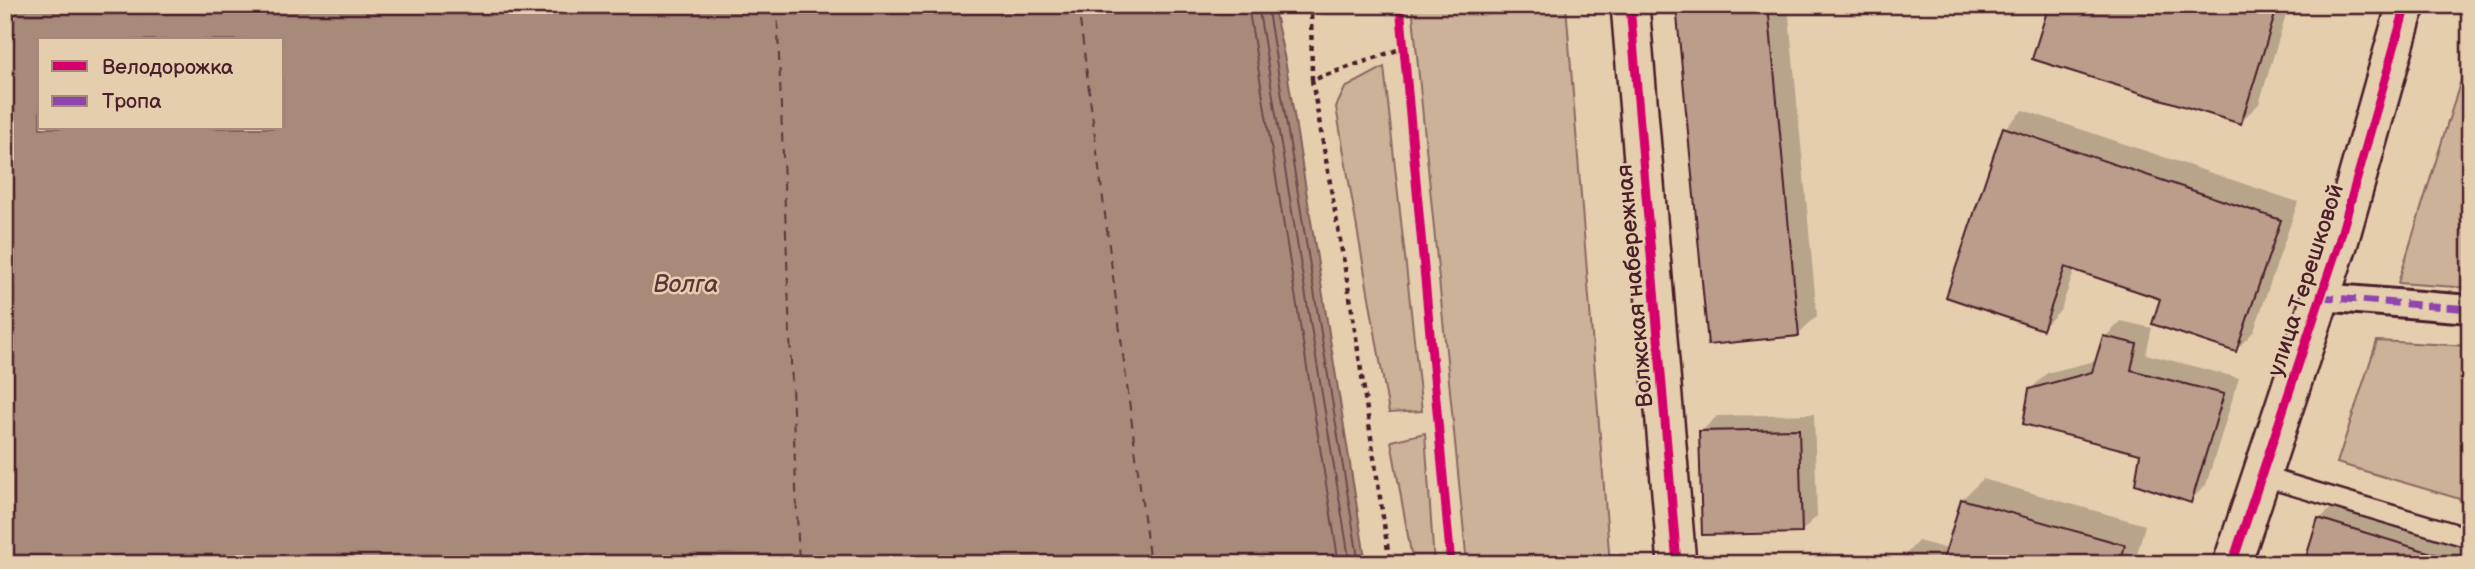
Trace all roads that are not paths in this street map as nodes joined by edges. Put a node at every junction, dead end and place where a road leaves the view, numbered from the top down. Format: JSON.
{"nodes":[{"id":1,"x":1630,"y":5,"type":"edge"},
{"id":2,"x":2406,"y":5,"type":"edge"},
{"id":3,"x":2321,"y":297,"type":"junction"},
{"id":4,"x":2470,"y":309,"type":"edge"},
{"id":5,"x":2261,"y":476,"type":"junction"},
{"id":6,"x":2470,"y":538,"type":"edge"},
{"id":7,"x":1677,"y":564,"type":"edge"},
{"id":8,"x":2232,"y":564,"type":"edge"}],
"edges":[{"from":1,"to":7,"type":"street","name":"Волжская набережная"},
{"from":2,"to":3,"type":"street","name":"улица Терешковой"},
{"from":3,"to":4,"type":"street"},
{"from":3,"to":5,"type":"street","name":"улица Терешковой"},
{"from":5,"to":6,"type":"lane"},
{"from":5,"to":8,"type":"street","name":"улица Терешковой"}]}
